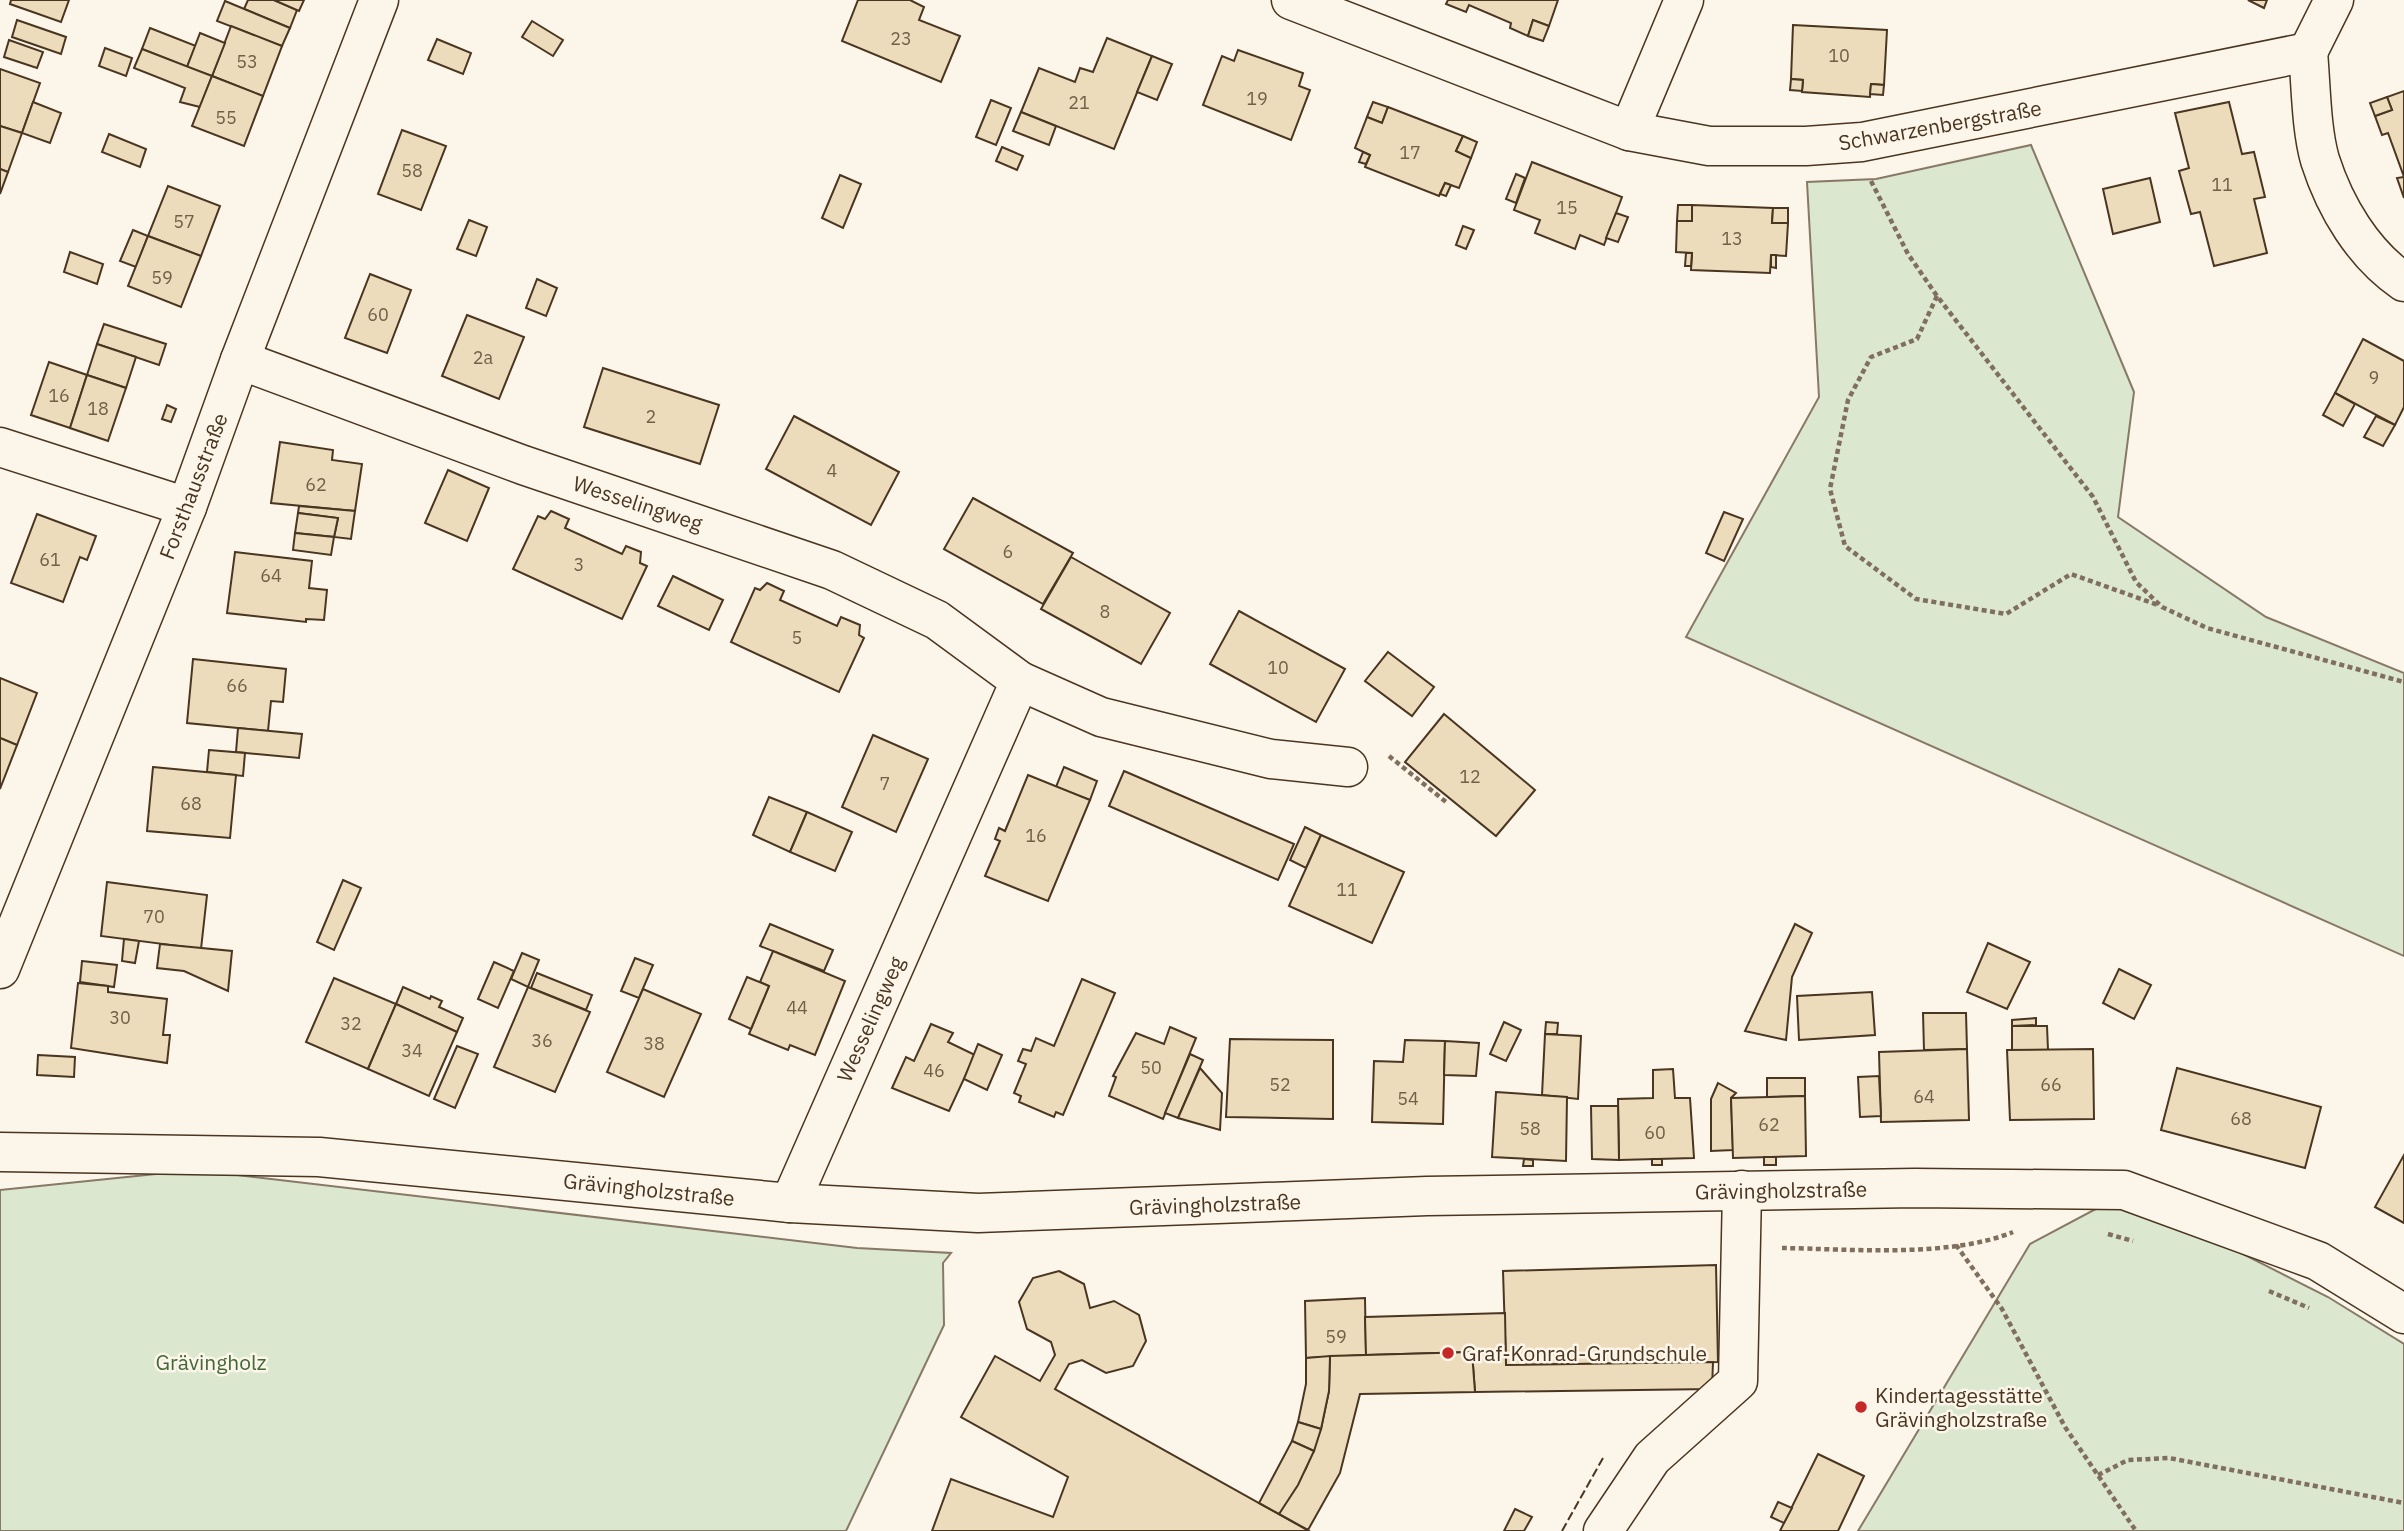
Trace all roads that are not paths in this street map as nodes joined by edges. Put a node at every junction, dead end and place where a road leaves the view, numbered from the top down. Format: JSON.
{"nodes":[{"id":1,"x":379,"y":0,"type":"edge"},
{"id":2,"x":1291,"y":0,"type":"edge"},
{"id":3,"x":1684,"y":0,"type":"edge"},
{"id":4,"x":2334,"y":0,"type":"edge"},
{"id":5,"x":2308,"y":52,"type":"junction"},
{"id":6,"x":1629,"y":131,"type":"junction"},
{"id":7,"x":2404,"y":282,"type":"edge"},
{"id":8,"x":240,"y":360,"type":"junction"},
{"id":9,"x":0,"y":447,"type":"edge"},
{"id":10,"x":187,"y":507,"type":"junction"},
{"id":11,"x":1020,"y":681,"type":"junction"},
{"id":12,"x":1348,"y":766,"type":"dead end"},
{"id":13,"x":0,"y":969,"type":"edge"},
{"id":14,"x":0,"y":1152,"type":"edge"},
{"id":15,"x":1742,"y":1190,"type":"junction"},
{"id":16,"x":790,"y":1203,"type":"junction"},
{"id":17,"x":2404,"y":1314,"type":"edge"},
{"id":18,"x":1603,"y":1531,"type":"edge"}],
"edges":[{"from":1,"to":8,"type":"street","name":"Forsthausstraße"},
{"from":2,"to":6,"type":"street","name":"Schwarzenbergstraße"},
{"from":3,"to":6,"type":"street"},
{"from":4,"to":5,"type":"street"},
{"from":5,"to":6,"type":"street","name":"Schwarzenbergstraße"},
{"from":5,"to":7,"type":"street"},
{"from":8,"to":10,"type":"street","name":"Forsthausstraße"},
{"from":8,"to":11,"type":"street","name":"Wesselingweg"},
{"from":9,"to":10,"type":"street"},
{"from":10,"to":13,"type":"street","name":"Forsthausstraße"},
{"from":11,"to":12,"type":"street","name":"Wesselingweg"},
{"from":11,"to":16,"type":"street","name":"Wesselingweg"},
{"from":14,"to":16,"type":"street","name":"Grävingholzstraße"},
{"from":15,"to":16,"type":"street","name":"Grävingholzstraße"},
{"from":15,"to":17,"type":"street","name":"Grävingholzstraße"},
{"from":15,"to":18,"type":"street"}]}
